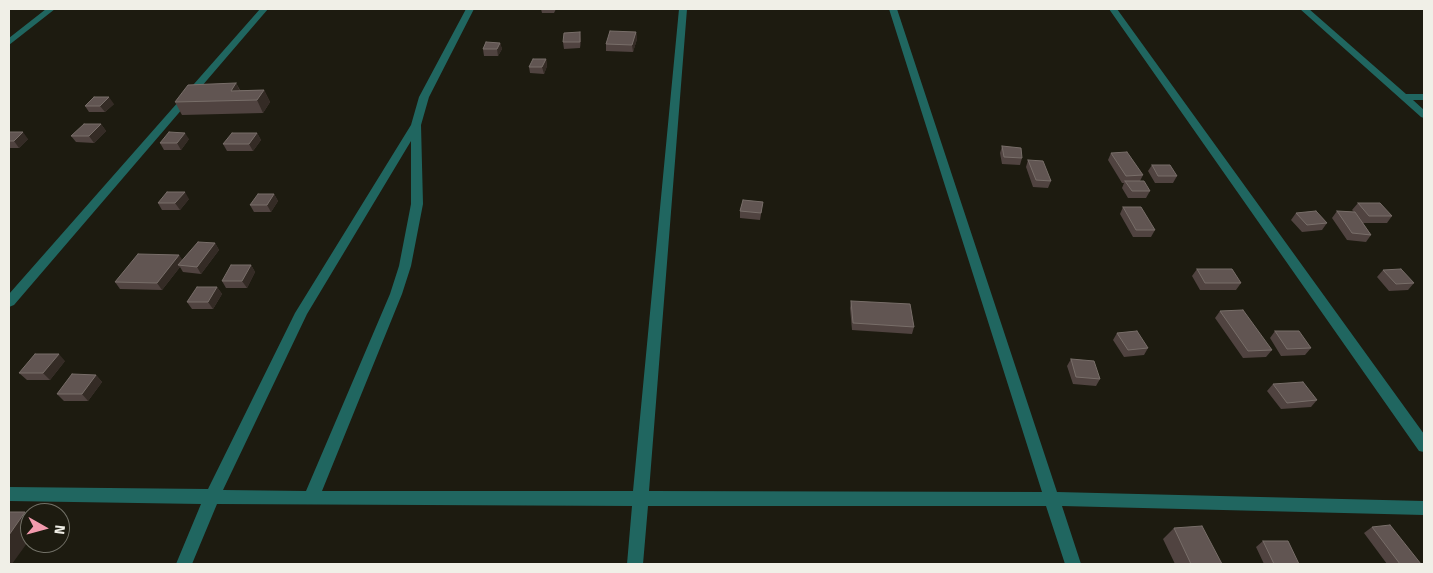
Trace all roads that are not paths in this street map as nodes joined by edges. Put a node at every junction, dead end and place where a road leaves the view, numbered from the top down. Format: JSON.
{"nodes":[{"id":1,"x":51,"y":9,"type":"edge"},
{"id":2,"x":264,"y":9,"type":"edge"},
{"id":3,"x":470,"y":9,"type":"edge"},
{"id":4,"x":683,"y":9,"type":"edge"},
{"id":5,"x":893,"y":9,"type":"edge"},
{"id":6,"x":1114,"y":9,"type":"edge"},
{"id":7,"x":1304,"y":9,"type":"edge"},
{"id":8,"x":9,"y":42,"type":"edge"},
{"id":9,"x":1404,"y":97,"type":"junction"},
{"id":10,"x":1424,"y":97,"type":"edge"},
{"id":11,"x":1424,"y":114,"type":"edge"},
{"id":12,"x":416,"y":125,"type":"junction"},
{"id":13,"x":9,"y":302,"type":"edge"},
{"id":14,"x":1424,"y":446,"type":"edge"},
{"id":15,"x":9,"y":494,"type":"edge"},
{"id":16,"x":212,"y":497,"type":"junction"},
{"id":17,"x":311,"y":498,"type":"junction"},
{"id":18,"x":641,"y":498,"type":"junction"},
{"id":19,"x":1051,"y":499,"type":"junction"},
{"id":20,"x":1424,"y":508,"type":"edge"},
{"id":21,"x":184,"y":564,"type":"edge"},
{"id":22,"x":635,"y":564,"type":"edge"},
{"id":23,"x":1072,"y":564,"type":"edge"}],
"edges":[{"from":1,"to":8,"type":"street"},
{"from":2,"to":13,"type":"street"},
{"from":3,"to":12,"type":"street"},
{"from":4,"to":18,"type":"street"},
{"from":5,"to":19,"type":"street"},
{"from":6,"to":14,"type":"street"},
{"from":7,"to":9,"type":"street"},
{"from":9,"to":10,"type":"street"},
{"from":9,"to":11,"type":"street"},
{"from":12,"to":16,"type":"street"},
{"from":12,"to":17,"type":"street"},
{"from":15,"to":16,"type":"street"},
{"from":16,"to":17,"type":"street"},
{"from":16,"to":21,"type":"street"},
{"from":17,"to":18,"type":"street"},
{"from":18,"to":19,"type":"street"},
{"from":18,"to":22,"type":"street"},
{"from":19,"to":20,"type":"street"},
{"from":19,"to":23,"type":"street"}]}
